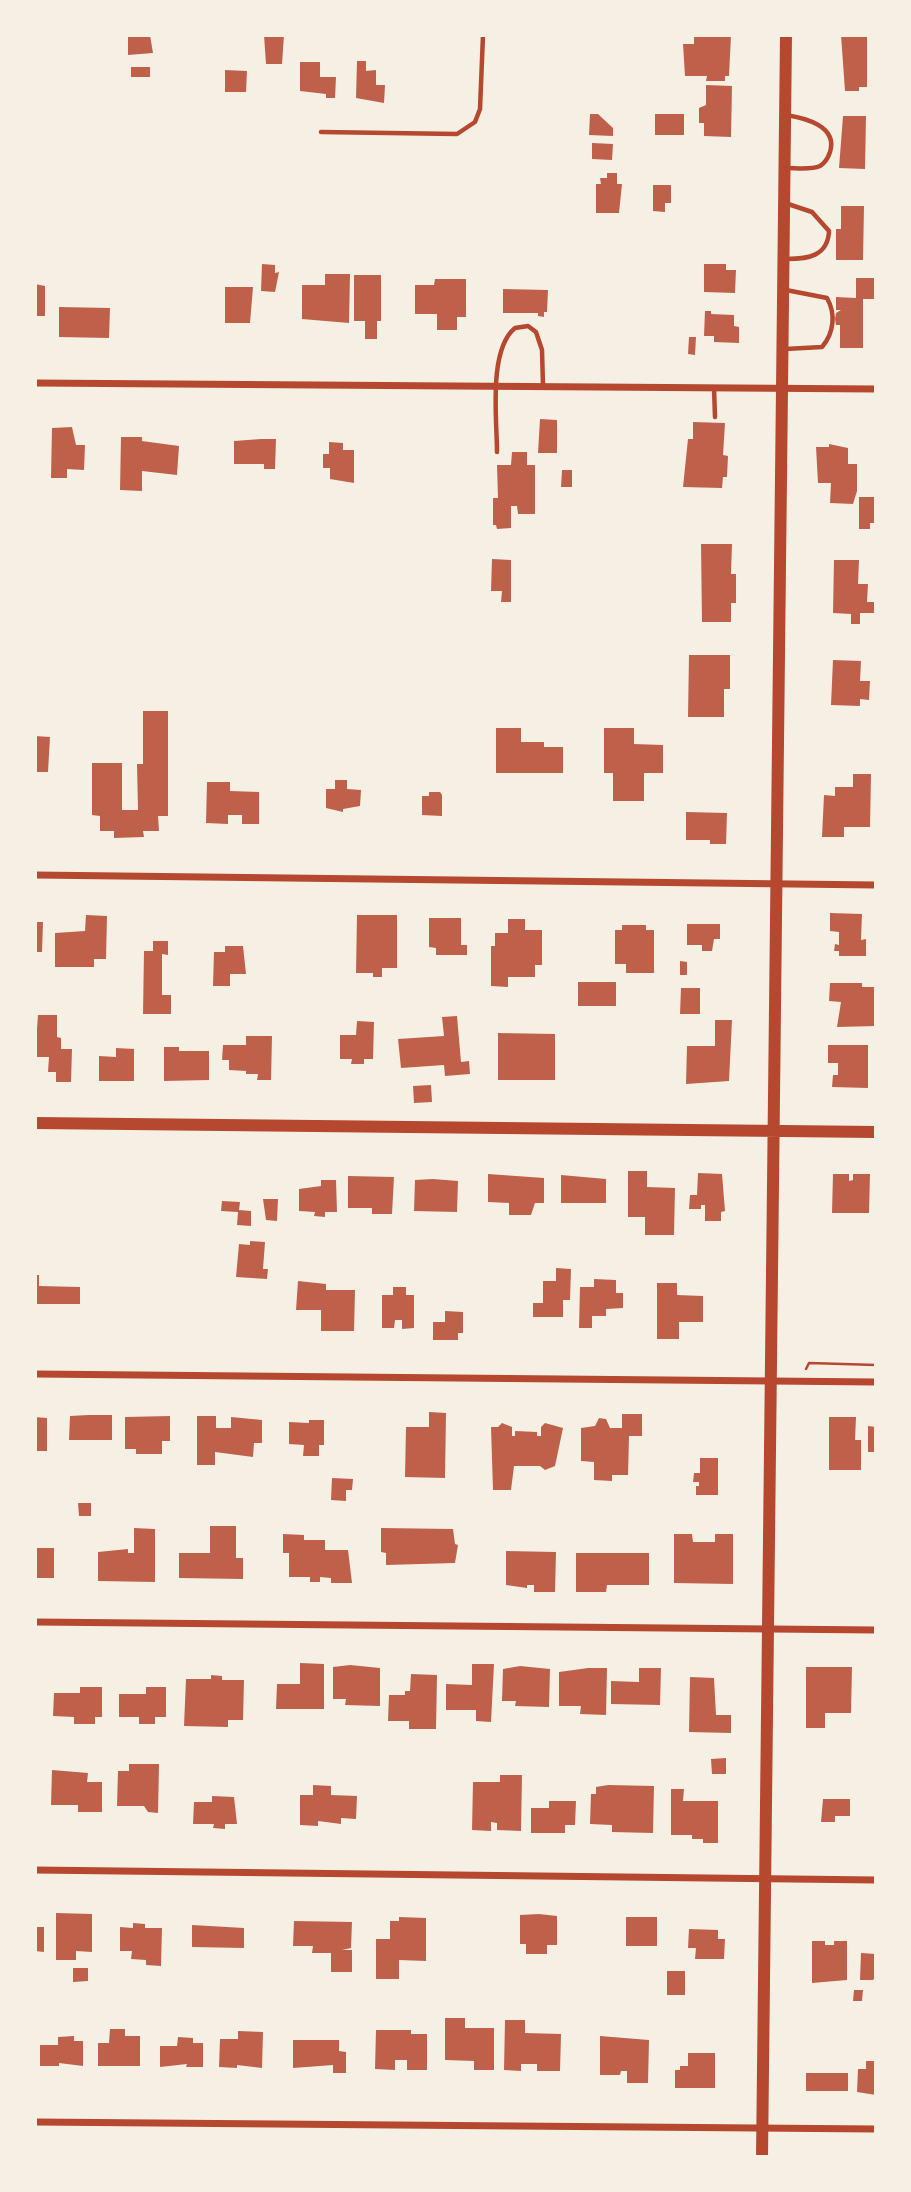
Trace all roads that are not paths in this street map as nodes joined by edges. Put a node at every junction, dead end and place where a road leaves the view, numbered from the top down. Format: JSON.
{"nodes":[{"id":1,"x":483,"y":35,"type":"edge"},
{"id":2,"x":786,"y":35,"type":"edge"},
{"id":3,"x":785,"y":115,"type":"junction"},
{"id":4,"x":321,"y":132,"type":"dead end"},
{"id":5,"x":784,"y":168,"type":"junction"},
{"id":6,"x":783,"y":203,"type":"junction"},
{"id":7,"x":782,"y":259,"type":"junction"},
{"id":8,"x":782,"y":290,"type":"junction"},
{"id":9,"x":782,"y":349,"type":"junction"},
{"id":10,"x":35,"y":383,"type":"edge"},
{"id":11,"x":496,"y":386,"type":"junction"},
{"id":12,"x":543,"y":387,"type":"junction"},
{"id":13,"x":714,"y":388,"type":"junction"},
{"id":14,"x":782,"y":389,"type":"junction"},
{"id":15,"x":876,"y":389,"type":"edge"},
{"id":16,"x":716,"y":417,"type":"dead end"},
{"id":17,"x":497,"y":452,"type":"dead end"},
{"id":18,"x":35,"y":875,"type":"edge"},
{"id":19,"x":776,"y":884,"type":"junction"},
{"id":20,"x":876,"y":885,"type":"edge"},
{"id":21,"x":35,"y":1123,"type":"edge"},
{"id":22,"x":773,"y":1131,"type":"junction"},
{"id":23,"x":876,"y":1132,"type":"edge"},
{"id":24,"x":35,"y":1374,"type":"edge"},
{"id":25,"x":770,"y":1381,"type":"junction"},
{"id":26,"x":876,"y":1382,"type":"edge"},
{"id":27,"x":35,"y":1622,"type":"edge"},
{"id":28,"x":768,"y":1630,"type":"junction"},
{"id":29,"x":876,"y":1630,"type":"edge"},
{"id":30,"x":35,"y":1870,"type":"edge"},
{"id":31,"x":765,"y":1879,"type":"junction"},
{"id":32,"x":876,"y":1880,"type":"edge"},
{"id":33,"x":35,"y":2122,"type":"edge"},
{"id":34,"x":762,"y":2129,"type":"junction"},
{"id":35,"x":876,"y":2129,"type":"edge"},
{"id":36,"x":762,"y":2157,"type":"edge"}],
"edges":[{"from":1,"to":4,"type":"lane"},
{"from":2,"to":3,"type":"street"},
{"from":3,"to":5,"type":"street"},
{"from":3,"to":5,"type":"lane"},
{"from":5,"to":6,"type":"street"},
{"from":6,"to":7,"type":"street"},
{"from":6,"to":7,"type":"lane"},
{"from":7,"to":8,"type":"street"},
{"from":8,"to":9,"type":"street"},
{"from":8,"to":9,"type":"lane"},
{"from":9,"to":14,"type":"street"},
{"from":10,"to":11,"type":"street"},
{"from":11,"to":12,"type":"street"},
{"from":11,"to":12,"type":"lane"},
{"from":11,"to":17,"type":"lane"},
{"from":12,"to":13,"type":"street"},
{"from":13,"to":14,"type":"street"},
{"from":13,"to":16,"type":"lane"},
{"from":14,"to":15,"type":"street"},
{"from":14,"to":19,"type":"street"},
{"from":18,"to":19,"type":"street"},
{"from":19,"to":20,"type":"street"},
{"from":19,"to":22,"type":"street"},
{"from":21,"to":22,"type":"street"},
{"from":22,"to":23,"type":"street"},
{"from":22,"to":25,"type":"street"},
{"from":24,"to":25,"type":"street"},
{"from":25,"to":26,"type":"street"},
{"from":25,"to":28,"type":"street"},
{"from":27,"to":28,"type":"street"},
{"from":28,"to":29,"type":"street"},
{"from":28,"to":31,"type":"street"},
{"from":30,"to":31,"type":"street"},
{"from":31,"to":32,"type":"street"},
{"from":31,"to":34,"type":"street"},
{"from":33,"to":34,"type":"street"},
{"from":34,"to":35,"type":"street"},
{"from":34,"to":36,"type":"street"}]}
